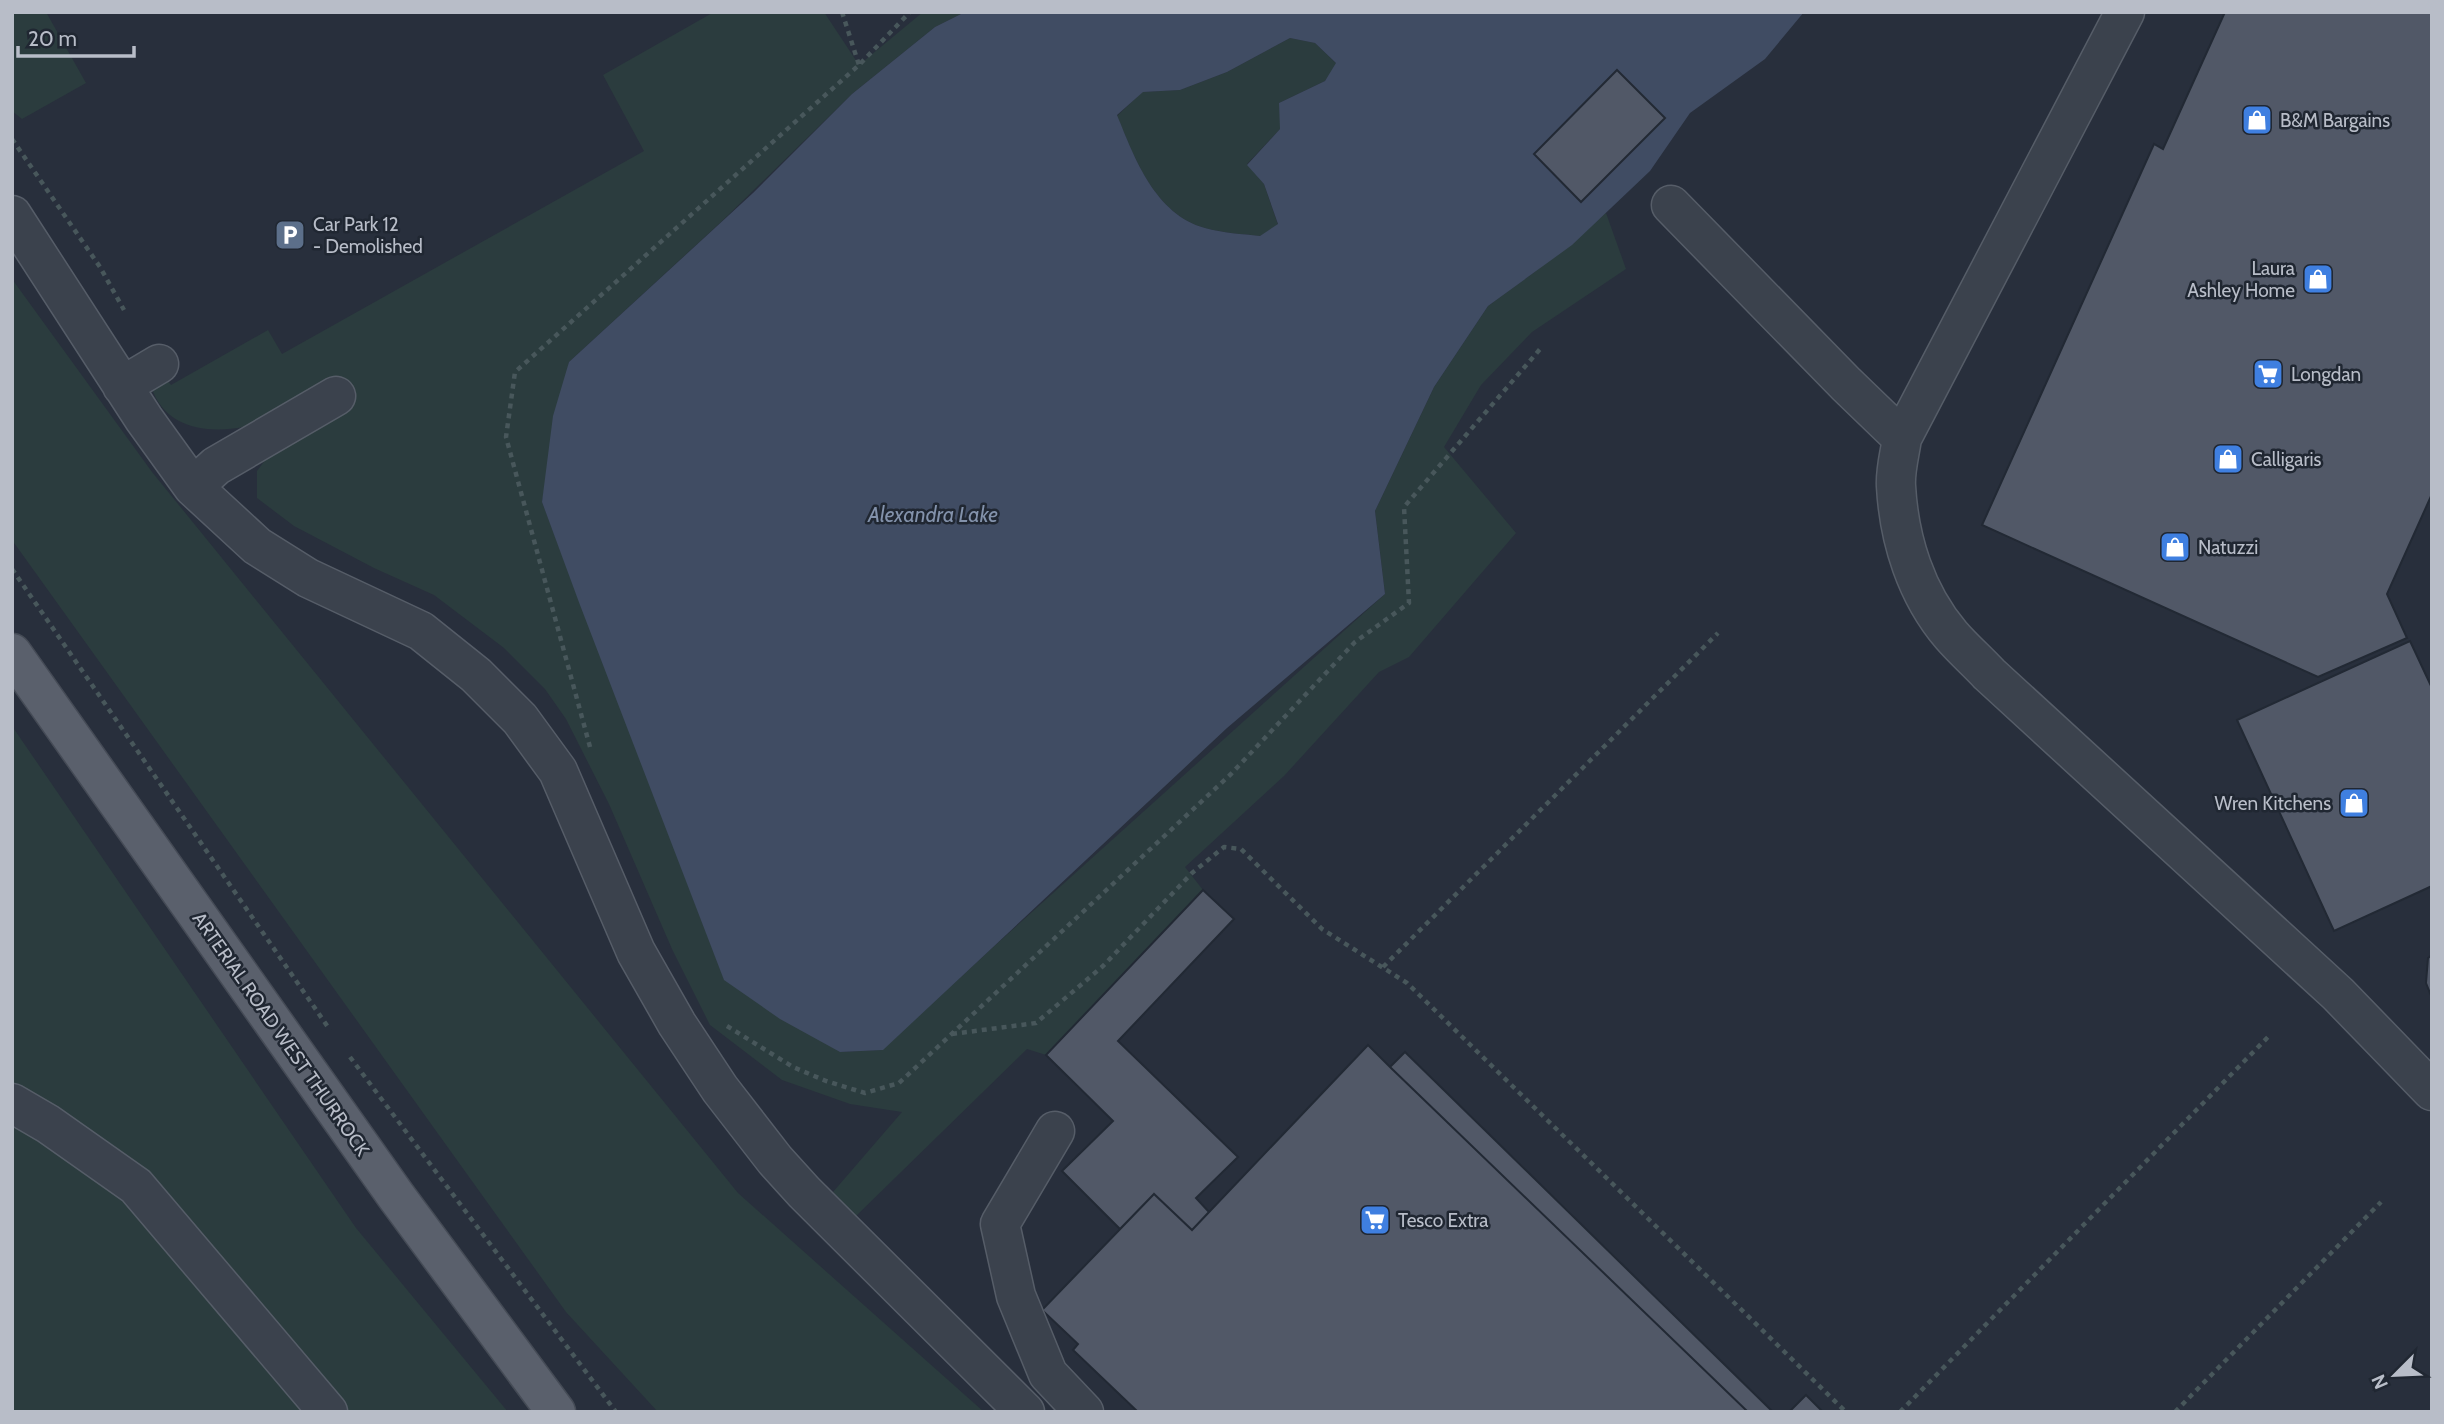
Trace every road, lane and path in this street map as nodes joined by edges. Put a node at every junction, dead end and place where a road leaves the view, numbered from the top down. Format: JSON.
{"nodes":[{"id":1,"x":842,"y":12,"type":"edge"},
{"id":2,"x":910,"y":12,"type":"edge"},
{"id":3,"x":2124,"y":12,"type":"edge"},
{"id":4,"x":859,"y":65,"type":"junction"},
{"id":5,"x":12,"y":139,"type":"edge"},
{"id":6,"x":1671,"y":205,"type":"dead end"},
{"id":7,"x":12,"y":215,"type":"edge"},
{"id":8,"x":124,"y":311,"type":"dead end"},
{"id":9,"x":1541,"y":348,"type":"dead end"},
{"id":10,"x":159,"y":364,"type":"dead end"},
{"id":11,"x":122,"y":386,"type":"junction"},
{"id":12,"x":336,"y":396,"type":"dead end"},
{"id":13,"x":1902,"y":438,"type":"junction"},
{"id":14,"x":193,"y":487,"type":"junction"},
{"id":15,"x":12,"y":569,"type":"edge"},
{"id":16,"x":1718,"y":633,"type":"dead end"},
{"id":17,"x":12,"y":653,"type":"edge"},
{"id":18,"x":591,"y":750,"type":"dead end"},
{"id":19,"x":1383,"y":967,"type":"junction"},
{"id":20,"x":719,"y":1020,"type":"dead end"},
{"id":21,"x":951,"y":1034,"type":"junction"},
{"id":22,"x":2268,"y":1037,"type":"dead end"},
{"id":23,"x":336,"y":1038,"type":"dead end"},
{"id":24,"x":343,"y":1049,"type":"dead end"},
{"id":25,"x":2432,"y":1091,"type":"edge"},
{"id":26,"x":12,"y":1103,"type":"edge"},
{"id":27,"x":1055,"y":1130,"type":"dead end"},
{"id":28,"x":2381,"y":1202,"type":"dead end"},
{"id":29,"x":328,"y":1412,"type":"edge"},
{"id":30,"x":556,"y":1412,"type":"edge"},
{"id":31,"x":617,"y":1412,"type":"edge"},
{"id":32,"x":1025,"y":1412,"type":"edge"},
{"id":33,"x":1084,"y":1412,"type":"edge"},
{"id":34,"x":1846,"y":1412,"type":"edge"},
{"id":35,"x":1900,"y":1412,"type":"edge"},
{"id":36,"x":2175,"y":1412,"type":"edge"}],
"edges":[{"from":1,"to":4,"type":"path"},
{"from":2,"to":4,"type":"path"},
{"from":3,"to":13,"type":"lane"},
{"from":4,"to":18,"type":"path"},
{"from":5,"to":8,"type":"path"},
{"from":6,"to":13,"type":"lane"},
{"from":7,"to":11,"type":"lane"},
{"from":9,"to":21,"type":"path"},
{"from":10,"to":11,"type":"lane"},
{"from":11,"to":14,"type":"lane"},
{"from":12,"to":14,"type":"lane"},
{"from":13,"to":25,"type":"lane"},
{"from":14,"to":32,"type":"lane"},
{"from":15,"to":23,"type":"path"},
{"from":16,"to":19,"type":"path"},
{"from":17,"to":30,"type":"main road","name":"ARTERIAL ROAD WEST THURROCK"},
{"from":19,"to":21,"type":"path"},
{"from":19,"to":34,"type":"path"},
{"from":20,"to":21,"type":"path"},
{"from":22,"to":35,"type":"path"},
{"from":24,"to":31,"type":"path"},
{"from":26,"to":29,"type":"lane"},
{"from":27,"to":33,"type":"lane"},
{"from":28,"to":36,"type":"path"}]}
